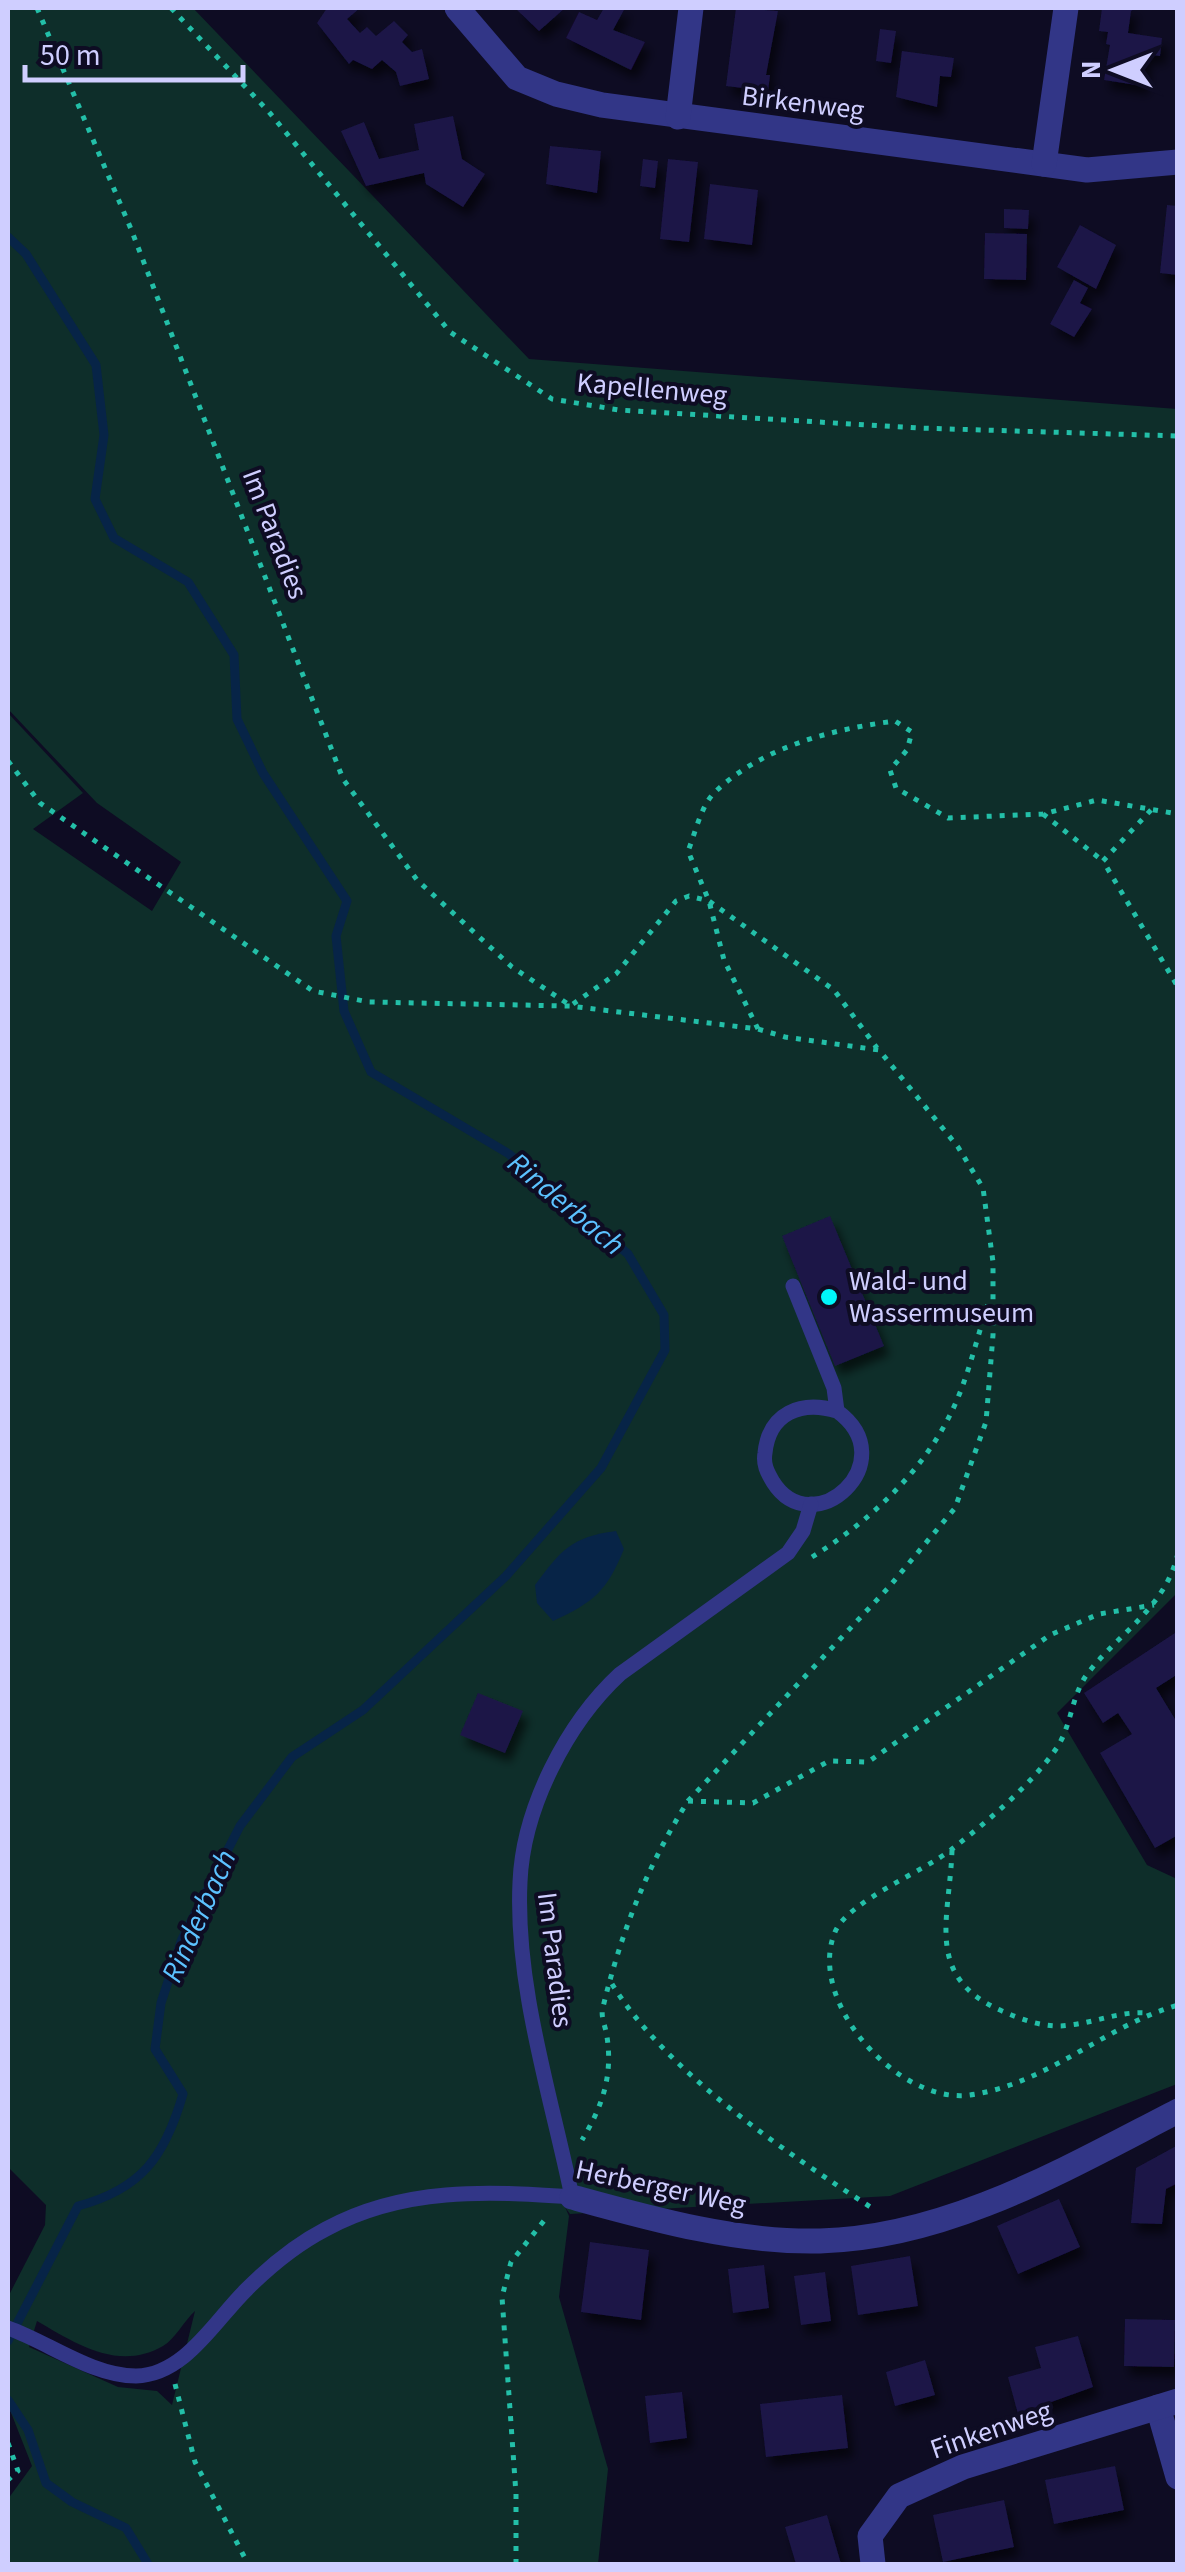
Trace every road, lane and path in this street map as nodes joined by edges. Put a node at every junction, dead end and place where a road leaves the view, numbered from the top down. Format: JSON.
{"nodes":[{"id":1,"x":37,"y":8,"type":"edge"},
{"id":2,"x":171,"y":8,"type":"edge"},
{"id":3,"x":457,"y":8,"type":"edge"},
{"id":4,"x":691,"y":8,"type":"edge"},
{"id":5,"x":1066,"y":8,"type":"edge"},
{"id":6,"x":678,"y":116,"type":"junction"},
{"id":7,"x":1178,"y":162,"type":"edge"},
{"id":8,"x":1044,"y":164,"type":"junction"},
{"id":9,"x":1178,"y":436,"type":"edge"},
{"id":10,"x":8,"y":761,"type":"edge"},
{"id":11,"x":1178,"y":771,"type":"edge"},
{"id":12,"x":1178,"y":798,"type":"edge"},
{"id":13,"x":1151,"y":810,"type":"junction"},
{"id":14,"x":1043,"y":814,"type":"junction"},
{"id":15,"x":1178,"y":814,"type":"edge"},
{"id":16,"x":1103,"y":861,"type":"junction"},
{"id":17,"x":709,"y":901,"type":"junction"},
{"id":18,"x":1178,"y":987,"type":"edge"},
{"id":19,"x":570,"y":1006,"type":"junction"},
{"id":20,"x":758,"y":1029,"type":"junction"},
{"id":21,"x":879,"y":1050,"type":"junction"},
{"id":22,"x":793,"y":1286,"type":"dead end"},
{"id":23,"x":837,"y":1411,"type":"junction"},
{"id":24,"x":811,"y":1504,"type":"junction"},
{"id":25,"x":1178,"y":1553,"type":"edge"},
{"id":26,"x":1154,"y":1605,"type":"junction"},
{"id":27,"x":688,"y":1800,"type":"junction"},
{"id":28,"x":952,"y":1850,"type":"junction"},
{"id":29,"x":612,"y":1984,"type":"junction"},
{"id":30,"x":1178,"y":2005,"type":"edge"},
{"id":31,"x":1150,"y":2013,"type":"junction"},
{"id":32,"x":1178,"y":2112,"type":"edge"},
{"id":33,"x":576,"y":2150,"type":"dead end"},
{"id":34,"x":572,"y":2197,"type":"junction"},
{"id":35,"x":906,"y":2230,"type":"junction"},
{"id":36,"x":8,"y":2328,"type":"edge"},
{"id":37,"x":167,"y":2368,"type":"junction"},
{"id":38,"x":1168,"y":2404,"type":"edge"},
{"id":39,"x":8,"y":2443,"type":"edge"},
{"id":40,"x":1178,"y":2477,"type":"edge"},
{"id":41,"x":8,"y":2480,"type":"edge"},
{"id":42,"x":248,"y":2564,"type":"edge"},
{"id":43,"x":516,"y":2564,"type":"edge"},
{"id":44,"x":873,"y":2564,"type":"edge"}],
"edges":[{"from":1,"to":19,"type":"path","name":"Im Paradies"},
{"from":2,"to":9,"type":"path","name":"Kapellenweg"},
{"from":3,"to":6,"type":"street","name":"Birkenweg"},
{"from":4,"to":6,"type":"street"},
{"from":5,"to":8,"type":"street"},
{"from":6,"to":8,"type":"street","name":"Birkenweg"},
{"from":7,"to":8,"type":"street","name":"Birkenweg"},
{"from":10,"to":19,"type":"path"},
{"from":11,"to":12,"type":"path"},
{"from":13,"to":14,"type":"path"},
{"from":13,"to":15,"type":"path"},
{"from":13,"to":16,"type":"path"},
{"from":14,"to":16,"type":"path"},
{"from":14,"to":17,"type":"path"},
{"from":16,"to":18,"type":"path"},
{"from":17,"to":19,"type":"path"},
{"from":17,"to":20,"type":"path"},
{"from":17,"to":21,"type":"path"},
{"from":19,"to":20,"type":"path"},
{"from":20,"to":21,"type":"path"},
{"from":21,"to":27,"type":"path"},
{"from":22,"to":23,"type":"lane"},
{"from":23,"to":24,"type":"lane"},
{"from":23,"to":24,"type":"lane"},
{"from":24,"to":34,"type":"lane","name":"Im Paradies"},
{"from":25,"to":26,"type":"path"},
{"from":26,"to":27,"type":"path"},
{"from":26,"to":28,"type":"path"},
{"from":27,"to":29,"type":"path"},
{"from":28,"to":31,"type":"path"},
{"from":28,"to":31,"type":"path"},
{"from":29,"to":33,"type":"path"},
{"from":29,"to":35,"type":"path"},
{"from":30,"to":31,"type":"path"},
{"from":32,"to":35,"type":"street","name":"Herberger Weg"},
{"from":34,"to":35,"type":"street","name":"Herberger Weg"},
{"from":34,"to":37,"type":"lane","name":"Herberger Weg"},
{"from":34,"to":43,"type":"path"},
{"from":36,"to":37,"type":"lane"},
{"from":37,"to":42,"type":"path"},
{"from":38,"to":40,"type":"street"},
{"from":38,"to":44,"type":"street","name":"Finkenweg"},
{"from":39,"to":41,"type":"path"}]}
